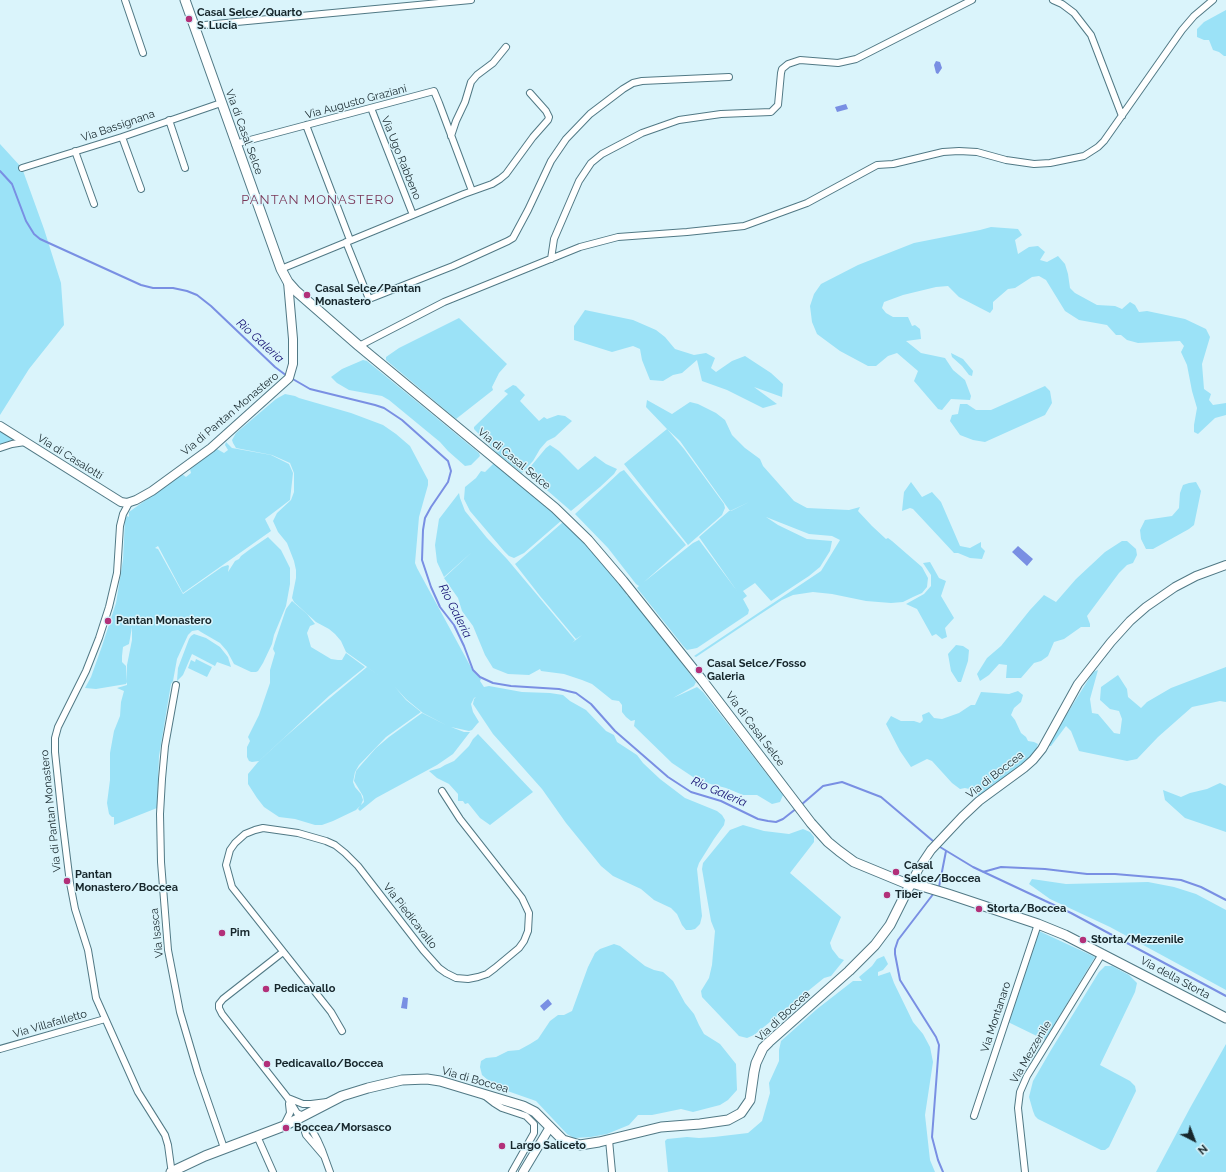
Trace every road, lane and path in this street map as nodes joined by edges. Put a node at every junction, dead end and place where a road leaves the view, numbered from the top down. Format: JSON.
{"nodes":[{"id":1,"x":125,"y":0,"type":"edge"},
{"id":2,"x":185,"y":0,"type":"edge"},
{"id":3,"x":471,"y":0,"type":"edge"},
{"id":4,"x":972,"y":0,"type":"edge"},
{"id":5,"x":1053,"y":0,"type":"edge"},
{"id":6,"x":1213,"y":0,"type":"edge"},
{"id":7,"x":194,"y":26,"type":"junction"},
{"id":8,"x":506,"y":47,"type":"dead end"},
{"id":9,"x":143,"y":53,"type":"dead end"},
{"id":10,"x":729,"y":77,"type":"dead end"},
{"id":11,"x":530,"y":93,"type":"dead end"},
{"id":12,"x":221,"y":103,"type":"junction"},
{"id":13,"x":371,"y":108,"type":"junction"},
{"id":14,"x":1122,"y":116,"type":"junction"},
{"id":15,"x":169,"y":120,"type":"junction"},
{"id":16,"x":306,"y":125,"type":"junction"},
{"id":17,"x":451,"y":136,"type":"junction"},
{"id":18,"x":122,"y":137,"type":"junction"},
{"id":19,"x":235,"y":144,"type":"junction"},
{"id":20,"x":75,"y":151,"type":"junction"},
{"id":21,"x":22,"y":168,"type":"dead end"},
{"id":22,"x":185,"y":168,"type":"dead end"},
{"id":23,"x":141,"y":189,"type":"dead end"},
{"id":24,"x":472,"y":191,"type":"junction"},
{"id":25,"x":94,"y":204,"type":"dead end"},
{"id":26,"x":413,"y":215,"type":"junction"},
{"id":27,"x":348,"y":241,"type":"junction"},
{"id":28,"x":551,"y":259,"type":"junction"},
{"id":29,"x":280,"y":269,"type":"junction"},
{"id":30,"x":288,"y":282,"type":"junction"},
{"id":31,"x":359,"y":346,"type":"junction"},
{"id":32,"x":0,"y":426,"type":"edge"},
{"id":33,"x":25,"y":442,"type":"junction"},
{"id":34,"x":0,"y":448,"type":"edge"},
{"id":35,"x":129,"y":503,"type":"junction"},
{"id":36,"x":1226,"y":565,"type":"edge"},
{"id":37,"x":176,"y":685,"type":"dead end"},
{"id":38,"x":442,"y":791,"type":"dead end"},
{"id":39,"x":911,"y":883,"type":"junction"},
{"id":40,"x":1038,"y":924,"type":"junction"},
{"id":41,"x":283,"y":952,"type":"junction"},
{"id":42,"x":1102,"y":954,"type":"junction"},
{"id":43,"x":1226,"y":1018,"type":"edge"},
{"id":44,"x":105,"y":1019,"type":"junction"},
{"id":45,"x":342,"y":1031,"type":"dead end"},
{"id":46,"x":0,"y":1049,"type":"edge"},
{"id":47,"x":484,"y":1095,"type":"junction"},
{"id":48,"x":287,"y":1097,"type":"junction"},
{"id":49,"x":330,"y":1101,"type":"junction"},
{"id":50,"x":303,"y":1116,"type":"junction"},
{"id":51,"x":974,"y":1116,"type":"dead end"},
{"id":52,"x":284,"y":1126,"type":"junction"},
{"id":53,"x":550,"y":1127,"type":"junction"},
{"id":54,"x":257,"y":1136,"type":"junction"},
{"id":55,"x":609,"y":1140,"type":"junction"},
{"id":56,"x":224,"y":1148,"type":"junction"},
{"id":57,"x":324,"y":1156,"type":"dead end"},
{"id":58,"x":173,"y":1172,"type":"edge"},
{"id":59,"x":273,"y":1172,"type":"edge"},
{"id":60,"x":330,"y":1172,"type":"edge"},
{"id":61,"x":512,"y":1172,"type":"edge"},
{"id":62,"x":523,"y":1172,"type":"edge"},
{"id":63,"x":612,"y":1172,"type":"edge"},
{"id":64,"x":1025,"y":1172,"type":"edge"}],
"edges":[{"from":1,"to":9,"type":"street"},
{"from":2,"to":7,"type":"main road","name":"Via di Casal Selce"},
{"from":3,"to":7,"type":"street"},
{"from":4,"to":28,"type":"street"},
{"from":5,"to":14,"type":"street"},
{"from":6,"to":14,"type":"street"},
{"from":7,"to":12,"type":"main road","name":"Via di Casal Selce"},
{"from":8,"to":17,"type":"street"},
{"from":10,"to":27,"type":"street"},
{"from":11,"to":24,"type":"street"},
{"from":12,"to":15,"type":"street","name":"Via Bassignana"},
{"from":12,"to":19,"type":"main road","name":"Via di Casal Selce"},
{"from":13,"to":16,"type":"street","name":"Via Augusto Graziani"},
{"from":13,"to":17,"type":"street","name":"Via Augusto Graziani"},
{"from":13,"to":26,"type":"street","name":"Via Ugo Rabbeno"},
{"from":14,"to":28,"type":"street"},
{"from":15,"to":18,"type":"street","name":"Via Bassignana"},
{"from":15,"to":22,"type":"street"},
{"from":16,"to":19,"type":"street","name":"Via Augusto Graziani"},
{"from":16,"to":27,"type":"street"},
{"from":17,"to":24,"type":"street","name":"Via Augusto Graziani"},
{"from":18,"to":20,"type":"street","name":"Via Bassignana"},
{"from":18,"to":23,"type":"street"},
{"from":19,"to":29,"type":"main road","name":"Via di Casal Selce"},
{"from":20,"to":21,"type":"street","name":"Via Bassignana"},
{"from":20,"to":25,"type":"street"},
{"from":24,"to":26,"type":"street"},
{"from":26,"to":27,"type":"street"},
{"from":27,"to":29,"type":"street"},
{"from":28,"to":31,"type":"street"},
{"from":29,"to":30,"type":"main road","name":"Via di Casal Selce"},
{"from":30,"to":31,"type":"main road","name":"Via di Casal Selce"},
{"from":30,"to":35,"type":"street","name":"Via di Pantan Monastero"},
{"from":31,"to":39,"type":"main road","name":"Via di Casal Selce"},
{"from":32,"to":33,"type":"street","name":"Via di Casalotti"},
{"from":33,"to":34,"type":"street"},
{"from":33,"to":35,"type":"street","name":"Via di Casalotti"},
{"from":35,"to":44,"type":"street","name":"Via di Pantan Monastero"},
{"from":36,"to":39,"type":"street","name":"Via di Boccea"},
{"from":37,"to":56,"type":"street","name":"Via Isasca"},
{"from":38,"to":41,"type":"street","name":"Via Piedicavallo"},
{"from":39,"to":40,"type":"main road","name":"Via della Storta"},
{"from":39,"to":55,"type":"main road","name":"Via di Boccea"},
{"from":40,"to":42,"type":"main road","name":"Via della Storta"},
{"from":40,"to":51,"type":"street","name":"Via Montanaro"},
{"from":41,"to":45,"type":"street","name":"Via Piedicavallo"},
{"from":41,"to":48,"type":"street"},
{"from":42,"to":43,"type":"main road","name":"Via della Storta"},
{"from":42,"to":64,"type":"street","name":"Via Mezzenile"},
{"from":44,"to":46,"type":"street","name":"Via Villafalletto"},
{"from":44,"to":58,"type":"street","name":"Via di Pantan Monastero"},
{"from":47,"to":49,"type":"main road","name":"Via di Boccea"},
{"from":47,"to":53,"type":"main road","name":"Via di Boccea"},
{"from":47,"to":61,"type":"street"},
{"from":48,"to":49,"type":"street"},
{"from":48,"to":50,"type":"street"},
{"from":48,"to":52,"type":"street"},
{"from":49,"to":50,"type":"main road","name":"Via di Boccea"},
{"from":50,"to":52,"type":"main road","name":"Via di Boccea"},
{"from":52,"to":54,"type":"main road","name":"Via di Boccea"},
{"from":53,"to":55,"type":"main road","name":"Via di Boccea"},
{"from":53,"to":62,"type":"street"},
{"from":54,"to":56,"type":"main road","name":"Via di Boccea"},
{"from":54,"to":59,"type":"street"},
{"from":55,"to":63,"type":"street"},
{"from":56,"to":58,"type":"main road","name":"Via di Boccea"},
{"from":57,"to":60,"type":"street"}]}
